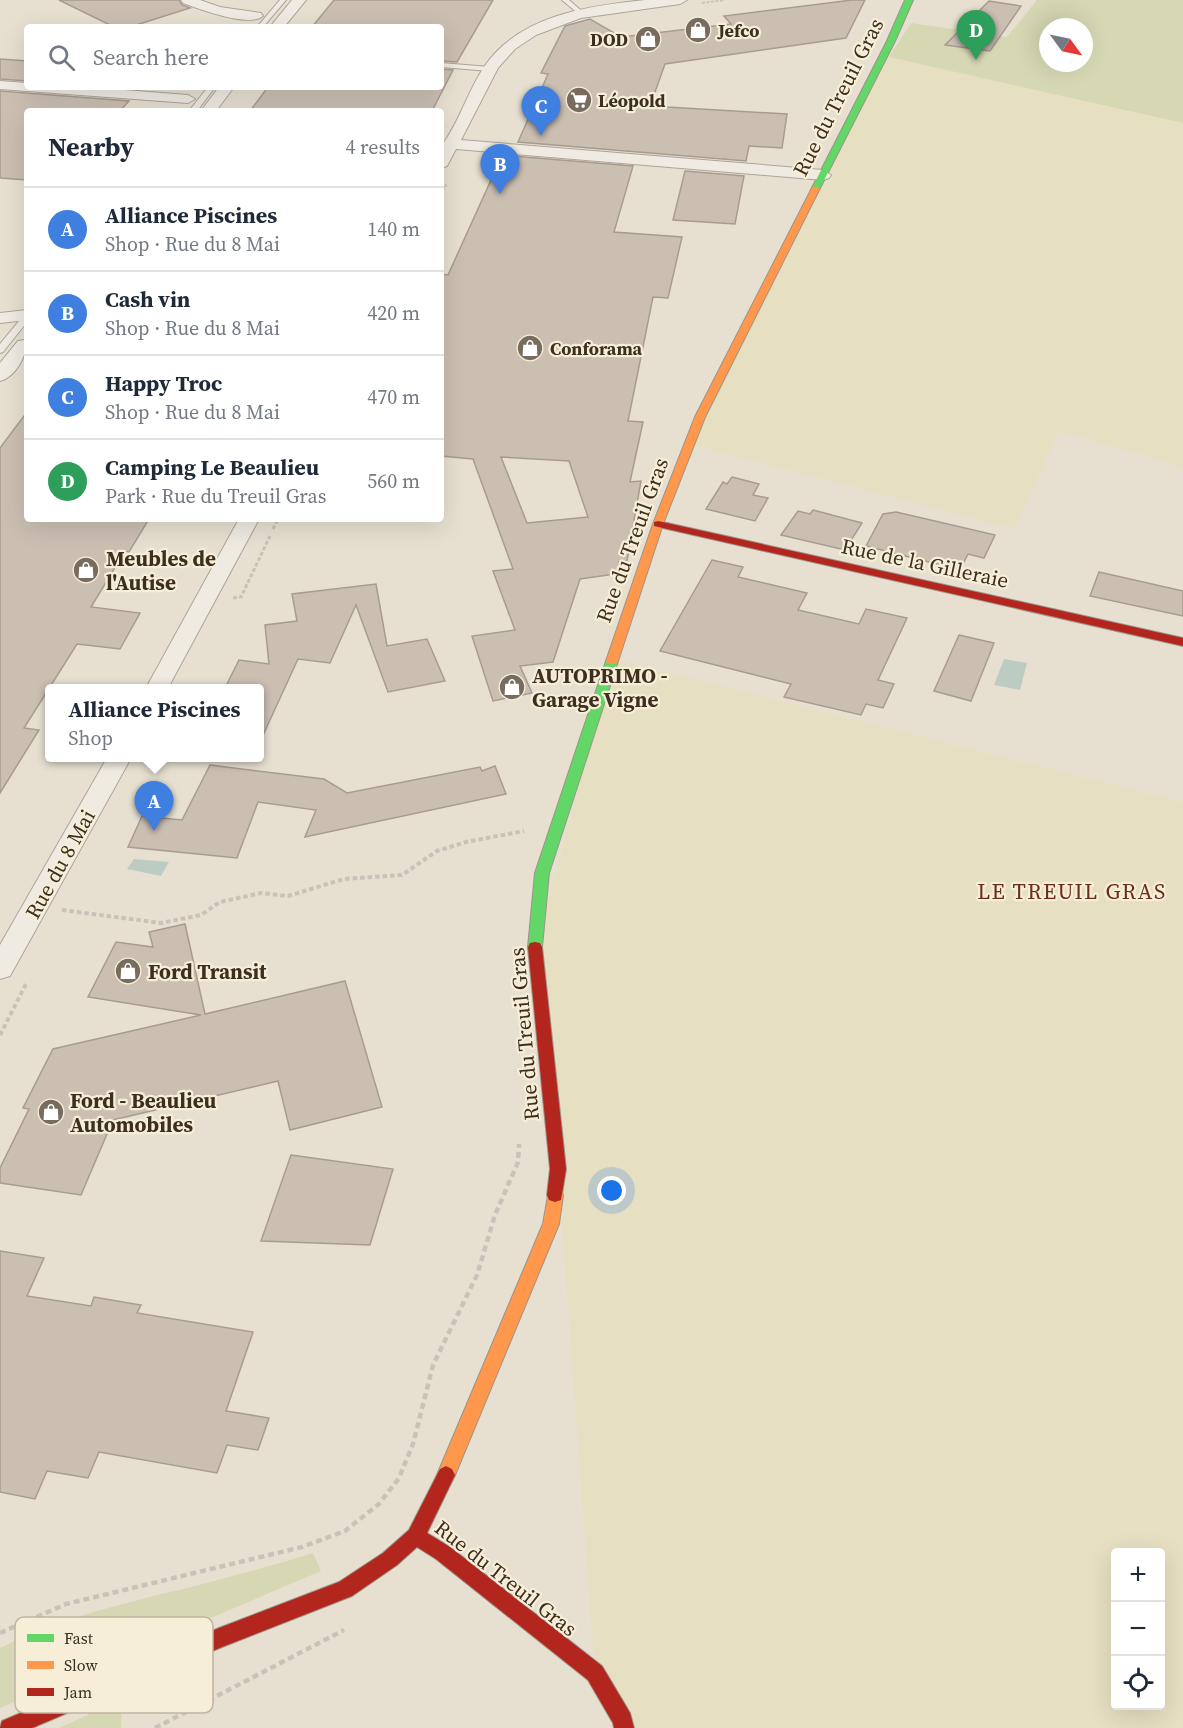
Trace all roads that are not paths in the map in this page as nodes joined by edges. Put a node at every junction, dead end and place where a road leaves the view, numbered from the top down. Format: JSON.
{"nodes":[{"id":1,"x":188,"y":0,"type":"edge"},
{"id":2,"x":299,"y":0,"type":"edge"},
{"id":3,"x":565,"y":0,"type":"edge"},
{"id":4,"x":680,"y":0,"type":"edge"},
{"id":5,"x":909,"y":0,"type":"edge"},
{"id":6,"x":286,"y":7,"type":"edge"},
{"id":7,"x":582,"y":14,"type":"junction"},
{"id":8,"x":261,"y":16,"type":"edge"},
{"id":9,"x":278,"y":24,"type":"edge"},
{"id":10,"x":444,"y":65,"type":"edge"},
{"id":11,"x":490,"y":69,"type":"junction"},
{"id":12,"x":0,"y":85,"type":"edge"},
{"id":13,"x":24,"y":87,"type":"edge"},
{"id":14,"x":69,"y":90,"type":"edge"},
{"id":15,"x":207,"y":90,"type":"edge"},
{"id":16,"x":225,"y":90,"type":"edge"},
{"id":17,"x":193,"y":99,"type":"edge"},
{"id":18,"x":210,"y":108,"type":"edge"},
{"id":19,"x":459,"y":145,"type":"junction"},
{"id":20,"x":444,"y":160,"type":"edge"},
{"id":21,"x":823,"y":175,"type":"junction"},
{"id":22,"x":24,"y":302,"type":"edge"},
{"id":23,"x":16,"y":317,"type":"edge"},
{"id":24,"x":24,"y":345,"type":"edge"},
{"id":25,"x":24,"y":346,"type":"edge"},
{"id":26,"x":1,"y":348,"type":"edge"},
{"id":27,"x":0,"y":375,"type":"edge"},
{"id":28,"x":247,"y":522,"type":"edge"},
{"id":29,"x":658,"y":524,"type":"junction"},
{"id":30,"x":1183,"y":642,"type":"edge"},
{"id":31,"x":159,"y":684,"type":"edge"},
{"id":32,"x":117,"y":762,"type":"edge"},
{"id":33,"x":10,"y":934,"type":"edge"},
{"id":34,"x":0,"y":969,"type":"edge"},
{"id":35,"x":416,"y":1536,"type":"junction"},
{"id":36,"x":213,"y":1641,"type":"edge"},
{"id":37,"x":44,"y":1713,"type":"edge"},
{"id":38,"x":9,"y":1728,"type":"edge"},
{"id":39,"x":624,"y":1728,"type":"edge"}],
"edges":[{"from":1,"to":8,"type":"street"},
{"from":2,"to":6,"type":"street"},
{"from":3,"to":7,"type":"lane"},
{"from":4,"to":7,"type":"street"},
{"from":5,"to":21,"type":"street","name":"Rue du Treuil Gras"},
{"from":6,"to":8,"type":"lane"},
{"from":6,"to":8,"type":"lane"},
{"from":6,"to":9,"type":"street"},
{"from":7,"to":11,"type":"street"},
{"from":10,"to":11,"type":"lane"},
{"from":11,"to":19,"type":"street"},
{"from":12,"to":13,"type":"street"},
{"from":14,"to":17,"type":"street"},
{"from":15,"to":17,"type":"lane"},
{"from":16,"to":18,"type":"street"},
{"from":19,"to":20,"type":"street"},
{"from":19,"to":21,"type":"street"},
{"from":21,"to":29,"type":"street","name":"Rue du Treuil Gras"},
{"from":22,"to":23,"type":"street"},
{"from":23,"to":26,"type":"lane"},
{"from":24,"to":26,"type":"street"},
{"from":25,"to":27,"type":"street"},
{"from":28,"to":31,"type":"street"},
{"from":29,"to":30,"type":"street","name":"Rue de la Gilleraie"},
{"from":29,"to":35,"type":"street","name":"Rue du Treuil Gras"},
{"from":32,"to":33,"type":"street","name":"Rue du 8 Mai"},
{"from":33,"to":34,"type":"street","name":"Rue du 8 Mai"},
{"from":35,"to":36,"type":"street"},
{"from":35,"to":39,"type":"street","name":"Rue du Treuil Gras"},
{"from":37,"to":38,"type":"street"}]}
